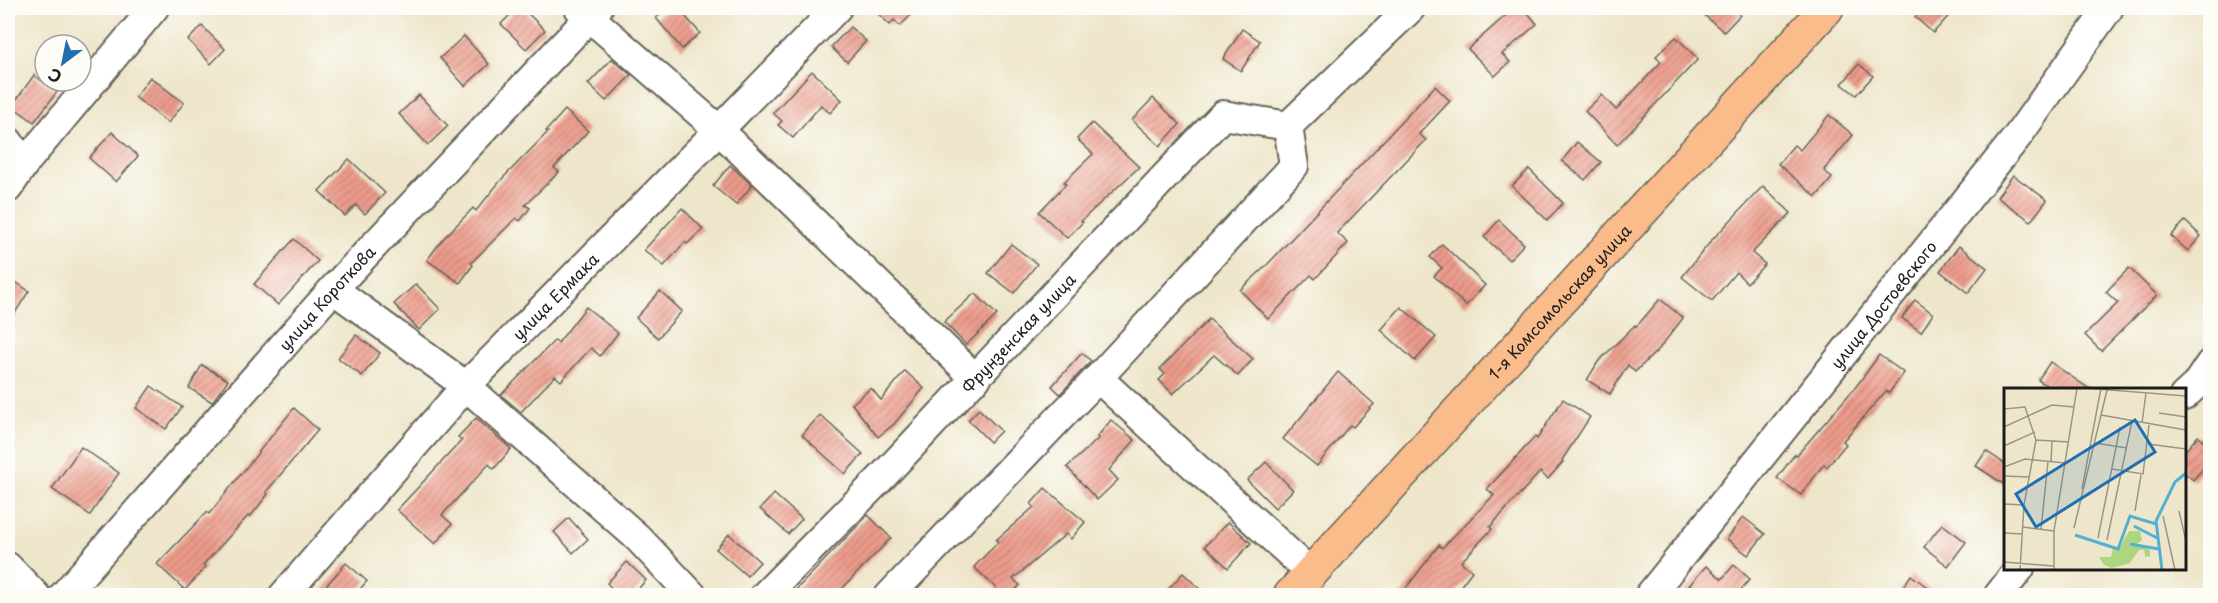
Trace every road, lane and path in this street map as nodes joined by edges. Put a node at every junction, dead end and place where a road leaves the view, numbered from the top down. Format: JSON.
{"nodes":[{"id":1,"x":154,"y":8,"type":"edge"},
{"id":2,"x":837,"y":8,"type":"edge"},
{"id":3,"x":1411,"y":8,"type":"edge"},
{"id":4,"x":1827,"y":8,"type":"edge"},
{"id":5,"x":2109,"y":8,"type":"edge"},
{"id":6,"x":589,"y":11,"type":"edge"},
{"id":7,"x":1288,"y":126,"type":"junction"},
{"id":8,"x":719,"y":130,"type":"junction"},
{"id":9,"x":16,"y":153,"type":"edge"},
{"id":10,"x":8,"y":188,"type":"edge"},
{"id":11,"x":333,"y":290,"type":"junction"},
{"id":12,"x":1098,"y":378,"type":"junction"},
{"id":13,"x":976,"y":379,"type":"junction"},
{"id":14,"x":466,"y":386,"type":"junction"},
{"id":15,"x":8,"y":567,"type":"edge"},
{"id":16,"x":2018,"y":570,"type":"edge"},
{"id":17,"x":1300,"y":584,"type":"edge"},
{"id":18,"x":36,"y":596,"type":"edge"},
{"id":19,"x":63,"y":596,"type":"edge"},
{"id":20,"x":283,"y":596,"type":"edge"},
{"id":21,"x":693,"y":596,"type":"edge"},
{"id":22,"x":764,"y":596,"type":"edge"},
{"id":23,"x":889,"y":596,"type":"edge"},
{"id":24,"x":1649,"y":596,"type":"edge"},
{"id":25,"x":1998,"y":596,"type":"edge"}],
"edges":[{"from":1,"to":9,"type":"street"},
{"from":2,"to":8,"type":"street","name":"улица Ермака"},
{"from":3,"to":7,"type":"street"},
{"from":4,"to":17,"type":"main road","name":"1-я Комсомольская улица"},
{"from":5,"to":24,"type":"street","name":"улица Достоевского"},
{"from":6,"to":8,"type":"street"},
{"from":6,"to":11,"type":"street","name":"улица Короткова"},
{"from":7,"to":12,"type":"street"},
{"from":7,"to":13,"type":"street","name":"Фрунзенская улица"},
{"from":8,"to":13,"type":"street"},
{"from":8,"to":14,"type":"street","name":"улица Ермака"},
{"from":9,"to":10,"type":"street"},
{"from":11,"to":14,"type":"street"},
{"from":11,"to":19,"type":"street","name":"улица Короткова"},
{"from":12,"to":17,"type":"street"},
{"from":12,"to":23,"type":"street"},
{"from":13,"to":22,"type":"street","name":"Фрунзенская улица"},
{"from":14,"to":20,"type":"street","name":"улица Ермака"},
{"from":14,"to":21,"type":"street"},
{"from":15,"to":18,"type":"street"},
{"from":16,"to":25,"type":"street"}]}
